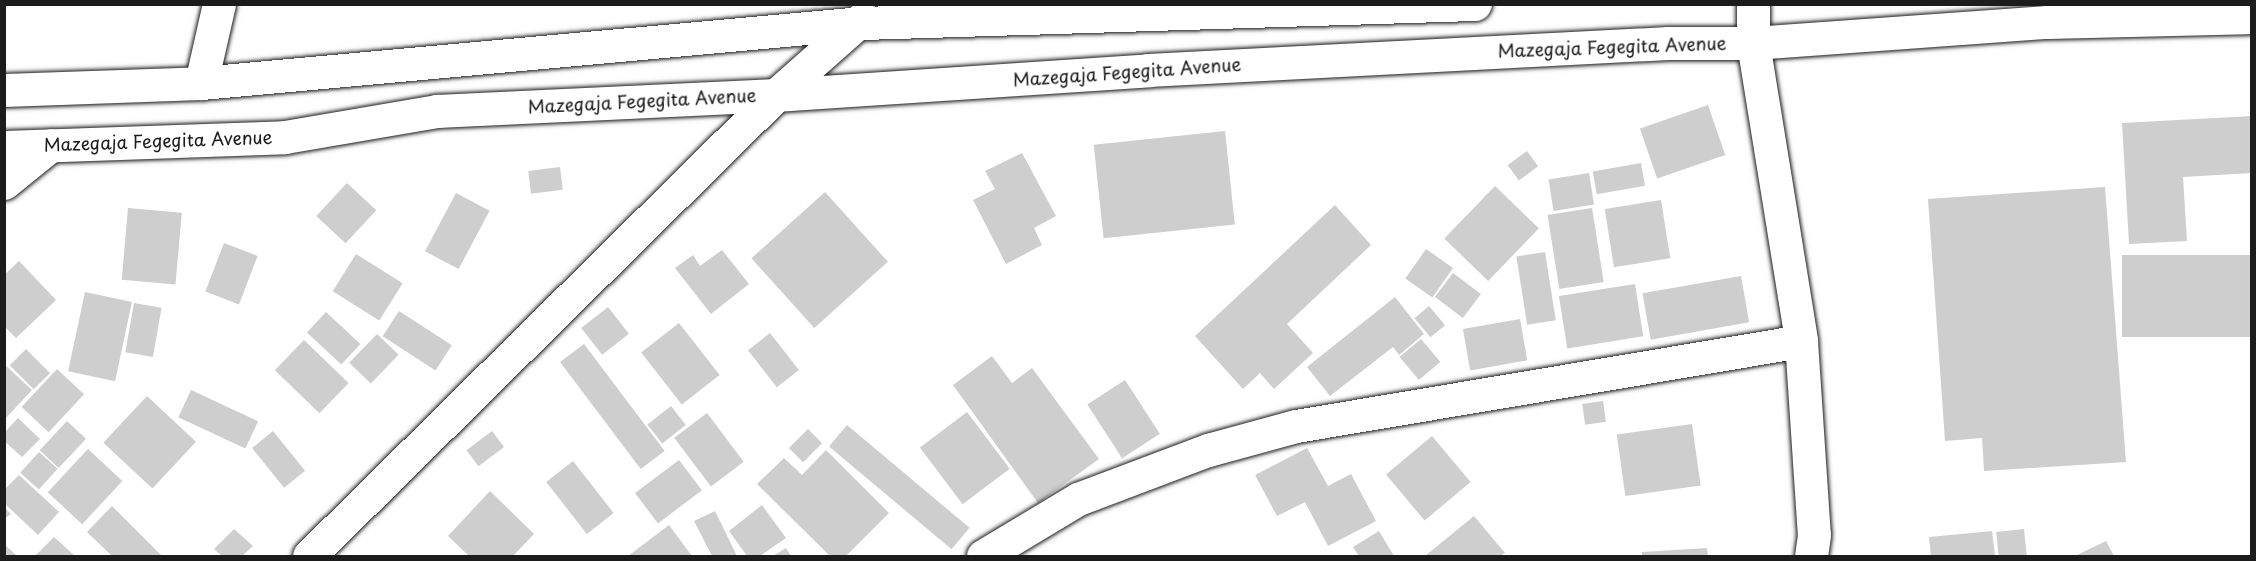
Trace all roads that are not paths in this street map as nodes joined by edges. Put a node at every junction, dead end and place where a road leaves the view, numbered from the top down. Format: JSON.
{"nodes":[{"id":1,"x":219,"y":4,"type":"edge"},
{"id":2,"x":1475,"y":4,"type":"edge"},
{"id":3,"x":1753,"y":4,"type":"edge"},
{"id":4,"x":864,"y":14,"type":"edge"},
{"id":5,"x":2252,"y":17,"type":"edge"},
{"id":6,"x":1753,"y":43,"type":"junction"},
{"id":7,"x":201,"y":83,"type":"junction"},
{"id":8,"x":4,"y":90,"type":"edge"},
{"id":9,"x":776,"y":95,"type":"junction"},
{"id":10,"x":51,"y":145,"type":"junction"},
{"id":11,"x":4,"y":147,"type":"edge"},
{"id":12,"x":4,"y":183,"type":"edge"},
{"id":13,"x":1801,"y":341,"type":"junction"},
{"id":14,"x":309,"y":556,"type":"edge"},
{"id":15,"x":983,"y":556,"type":"edge"},
{"id":16,"x":1811,"y":556,"type":"edge"}],
"edges":[{"from":1,"to":7,"type":"street"},
{"from":2,"to":4,"type":"street"},
{"from":3,"to":6,"type":"street"},
{"from":4,"to":7,"type":"street"},
{"from":4,"to":9,"type":"street"},
{"from":5,"to":6,"type":"street","name":"Mazegaja Fegegita Avenue"},
{"from":6,"to":9,"type":"street","name":"Mazegaja Fegegita Avenue"},
{"from":6,"to":13,"type":"street"},
{"from":7,"to":8,"type":"street"},
{"from":9,"to":10,"type":"street","name":"Mazegaja Fegegita Avenue"},
{"from":9,"to":14,"type":"street"},
{"from":10,"to":11,"type":"street","name":"Mazegaja Fegegita Avenue"},
{"from":10,"to":12,"type":"street"},
{"from":13,"to":15,"type":"street"},
{"from":13,"to":16,"type":"street"}]}
